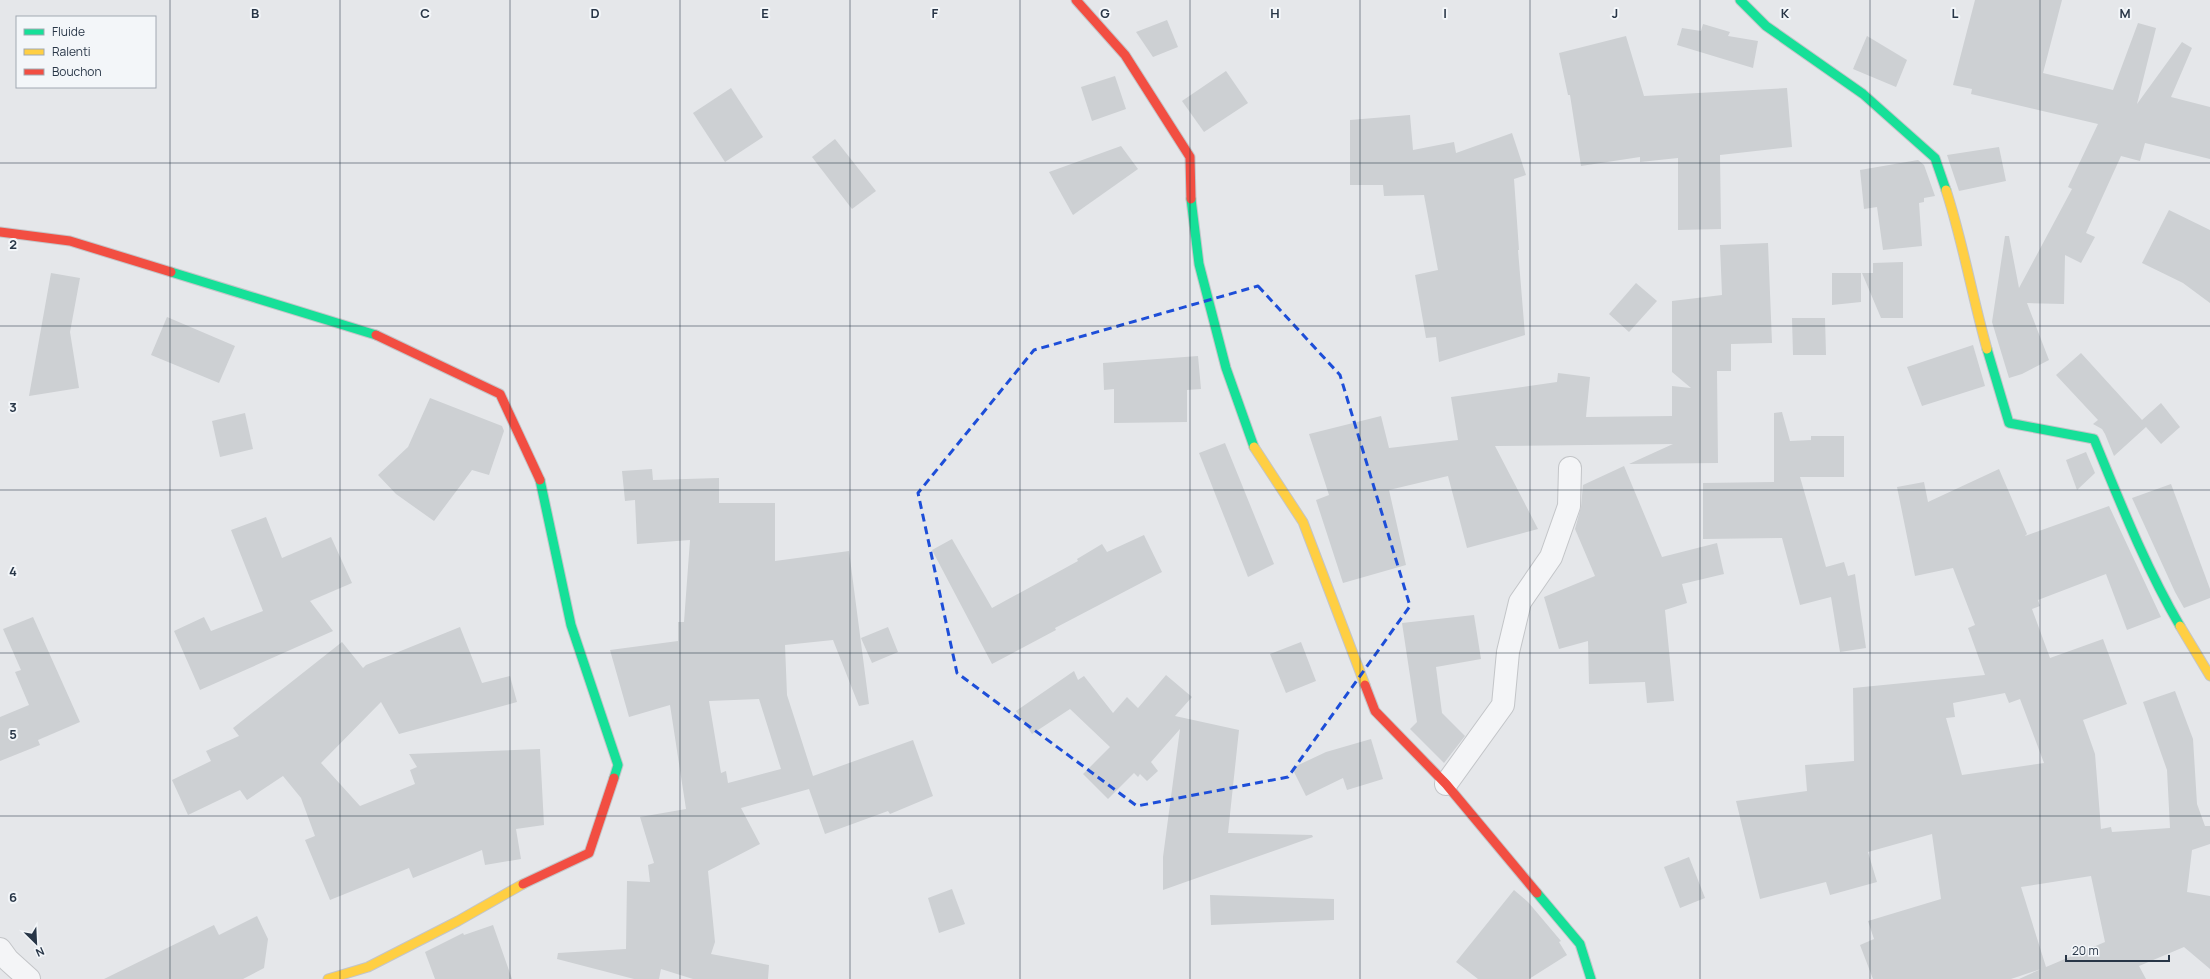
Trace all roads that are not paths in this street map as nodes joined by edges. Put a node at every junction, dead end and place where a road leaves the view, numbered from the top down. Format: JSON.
{"nodes":[{"id":1,"x":1076,"y":0,"type":"edge"},
{"id":2,"x":1740,"y":0,"type":"edge"},
{"id":3,"x":0,"y":232,"type":"edge"},
{"id":4,"x":1570,"y":468,"type":"dead end"},
{"id":5,"x":2210,"y":676,"type":"edge"},
{"id":6,"x":1446,"y":784,"type":"junction"},
{"id":7,"x":0,"y":948,"type":"edge"},
{"id":8,"x":29,"y":979,"type":"edge"},
{"id":9,"x":328,"y":979,"type":"edge"},
{"id":10,"x":1591,"y":979,"type":"edge"}],
"edges":[{"from":1,"to":6,"type":"street"},
{"from":2,"to":5,"type":"street"},
{"from":3,"to":9,"type":"street"},
{"from":4,"to":6,"type":"street"},
{"from":6,"to":10,"type":"street"},
{"from":7,"to":8,"type":"street"}]}
